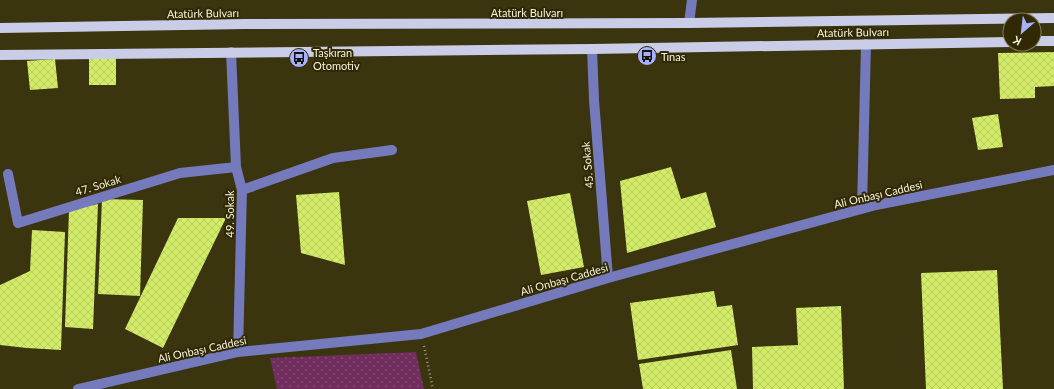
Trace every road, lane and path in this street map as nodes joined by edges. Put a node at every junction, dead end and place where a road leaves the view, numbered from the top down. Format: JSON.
{"nodes":[{"id":1,"x":692,"y":0,"type":"edge"},
{"id":2,"x":1054,"y":18,"type":"edge"},
{"id":3,"x":689,"y":23,"type":"junction"},
{"id":4,"x":0,"y":28,"type":"edge"},
{"id":5,"x":1042,"y":41,"type":"edge"},
{"id":6,"x":1054,"y":41,"type":"edge"},
{"id":7,"x":1002,"y":42,"type":"edge"},
{"id":8,"x":866,"y":44,"type":"junction"},
{"id":9,"x":592,"y":49,"type":"junction"},
{"id":10,"x":232,"y":52,"type":"junction"},
{"id":11,"x":0,"y":55,"type":"edge"},
{"id":12,"x":392,"y":150,"type":"dead end"},
{"id":13,"x":236,"y":167,"type":"junction"},
{"id":14,"x":1054,"y":170,"type":"edge"},
{"id":15,"x":8,"y":174,"type":"dead end"},
{"id":16,"x":242,"y":190,"type":"junction"},
{"id":17,"x":862,"y":208,"type":"junction"},
{"id":18,"x":608,"y":278,"type":"junction"},
{"id":19,"x":421,"y":334,"type":"junction"},
{"id":20,"x":238,"y":352,"type":"junction"},
{"id":21,"x":78,"y":389,"type":"edge"},
{"id":22,"x":433,"y":389,"type":"edge"}],
"edges":[{"from":1,"to":3,"type":"street"},
{"from":2,"to":3,"type":"main road","name":"Atatürk Bulvarı"},
{"from":3,"to":4,"type":"main road","name":"Atatürk Bulvarı"},
{"from":5,"to":6,"type":"main road"},
{"from":7,"to":8,"type":"main road","name":"Atatürk Bulvarı"},
{"from":8,"to":9,"type":"main road","name":"Atatürk Bulvarı"},
{"from":8,"to":17,"type":"street"},
{"from":9,"to":10,"type":"main road","name":"Atatürk Bulvarı"},
{"from":9,"to":18,"type":"street","name":"45. Sokak"},
{"from":10,"to":11,"type":"main road","name":"Atatürk Bulvarı"},
{"from":10,"to":13,"type":"street","name":"49. Sokak"},
{"from":12,"to":16,"type":"street"},
{"from":13,"to":15,"type":"street","name":"47. Sokak"},
{"from":13,"to":16,"type":"street","name":"49. Sokak"},
{"from":14,"to":17,"type":"street","name":"Ali Onbaşı Caddesi"},
{"from":16,"to":20,"type":"street","name":"49. Sokak"},
{"from":17,"to":18,"type":"street","name":"Ali Onbaşı Caddesi"},
{"from":18,"to":19,"type":"street","name":"Ali Onbaşı Caddesi"},
{"from":19,"to":20,"type":"street","name":"Ali Onbaşı Caddesi"},
{"from":19,"to":22,"type":"path"},
{"from":20,"to":21,"type":"street","name":"Ali Onbaşı Caddesi"}]}
